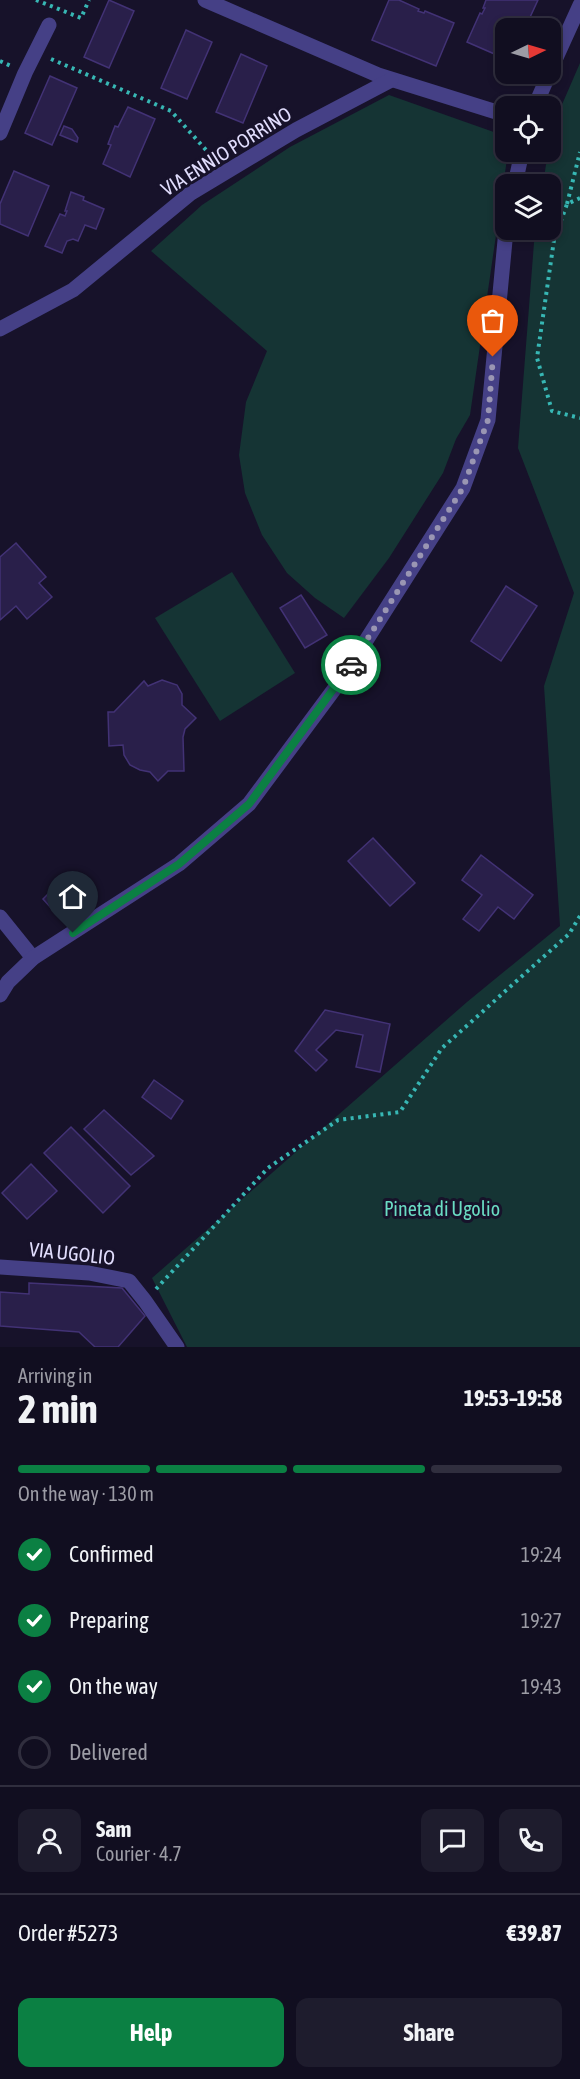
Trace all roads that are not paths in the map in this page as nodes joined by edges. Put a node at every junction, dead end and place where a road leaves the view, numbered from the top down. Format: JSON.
{"nodes":[{"id":1,"x":205,"y":0,"type":"edge"},
{"id":2,"x":580,"y":5,"type":"edge"},
{"id":3,"x":49,"y":25,"type":"dead end"},
{"id":4,"x":561,"y":47,"type":"edge"},
{"id":5,"x":392,"y":81,"type":"junction"},
{"id":6,"x":495,"y":112,"type":"edge"},
{"id":7,"x":0,"y":133,"type":"edge"},
{"id":8,"x":505,"y":240,"type":"edge"},
{"id":9,"x":0,"y":329,"type":"edge"},
{"id":10,"x":0,"y":917,"type":"edge"},
{"id":11,"x":33,"y":958,"type":"junction"},
{"id":12,"x":0,"y":995,"type":"edge"},
{"id":13,"x":0,"y":1267,"type":"edge"},
{"id":14,"x":177,"y":1347,"type":"edge"}],
"edges":[{"from":1,"to":5,"type":"street"},
{"from":2,"to":4,"type":"street"},
{"from":3,"to":7,"type":"street"},
{"from":5,"to":6,"type":"street"},
{"from":5,"to":9,"type":"street","name":"VIA ENNIO PORRINO"},
{"from":8,"to":11,"type":"street"},
{"from":10,"to":11,"type":"street"},
{"from":11,"to":12,"type":"street"},
{"from":13,"to":14,"type":"street","name":"VIA UGOLIO"}]}
